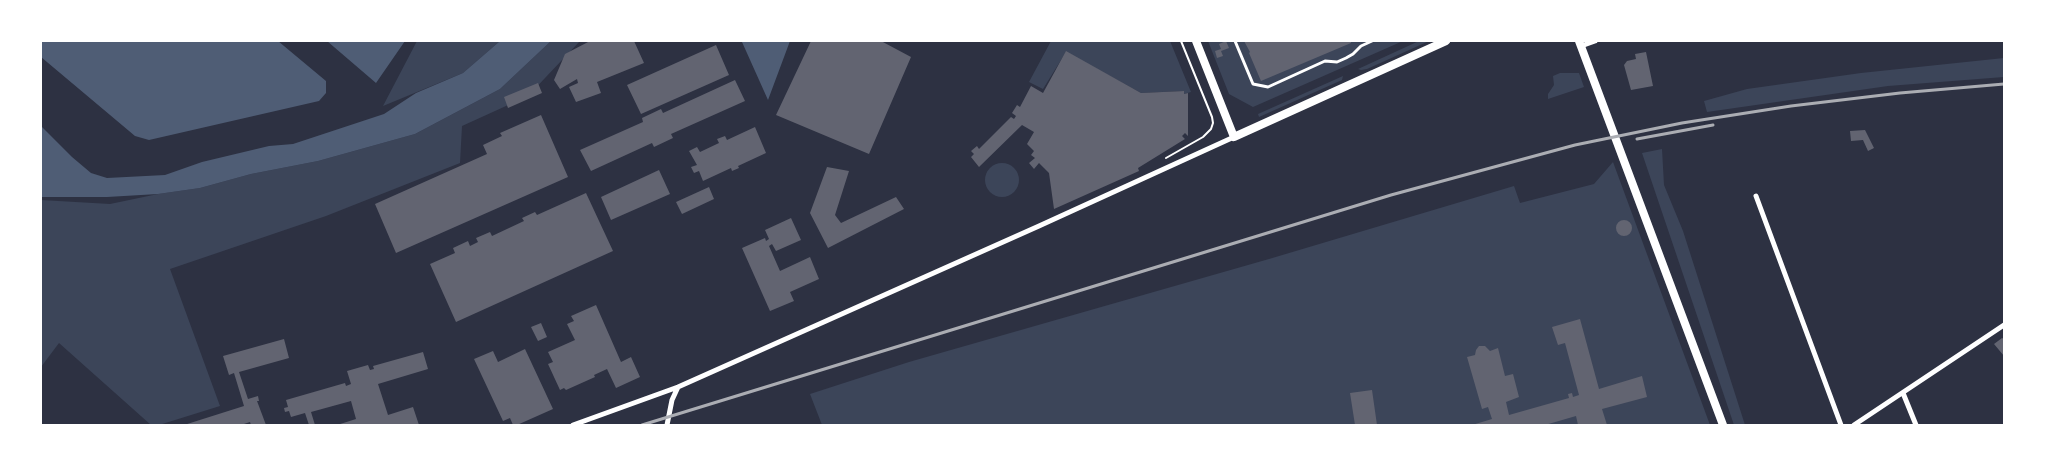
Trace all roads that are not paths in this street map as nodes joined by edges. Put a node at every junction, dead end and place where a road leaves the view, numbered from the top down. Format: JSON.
{"nodes":[{"id":1,"x":1196,"y":41,"type":"edge"},
{"id":2,"x":1235,"y":41,"type":"edge"},
{"id":3,"x":1372,"y":41,"type":"edge"},
{"id":4,"x":1446,"y":41,"type":"edge"},
{"id":5,"x":1594,"y":41,"type":"edge"},
{"id":6,"x":1580,"y":44,"type":"edge"},
{"id":7,"x":1234,"y":137,"type":"junction"},
{"id":8,"x":1756,"y":196,"type":"dead end"},
{"id":9,"x":2004,"y":325,"type":"edge"},
{"id":10,"x":678,"y":387,"type":"junction"},
{"id":11,"x":1903,"y":393,"type":"junction"},
{"id":12,"x":573,"y":425,"type":"edge"},
{"id":13,"x":667,"y":425,"type":"edge"},
{"id":14,"x":1723,"y":425,"type":"edge"},
{"id":15,"x":1841,"y":425,"type":"edge"},
{"id":16,"x":1854,"y":425,"type":"edge"},
{"id":17,"x":1916,"y":425,"type":"edge"}],
"edges":[{"from":1,"to":7,"type":"street"},
{"from":2,"to":3,"type":"lane"},
{"from":4,"to":7,"type":"street"},
{"from":5,"to":6,"type":"street"},
{"from":6,"to":14,"type":"street"},
{"from":7,"to":10,"type":"street"},
{"from":8,"to":15,"type":"street"},
{"from":9,"to":11,"type":"street"},
{"from":10,"to":12,"type":"street"},
{"from":10,"to":13,"type":"street"},
{"from":11,"to":16,"type":"street"},
{"from":11,"to":17,"type":"street"}]}
